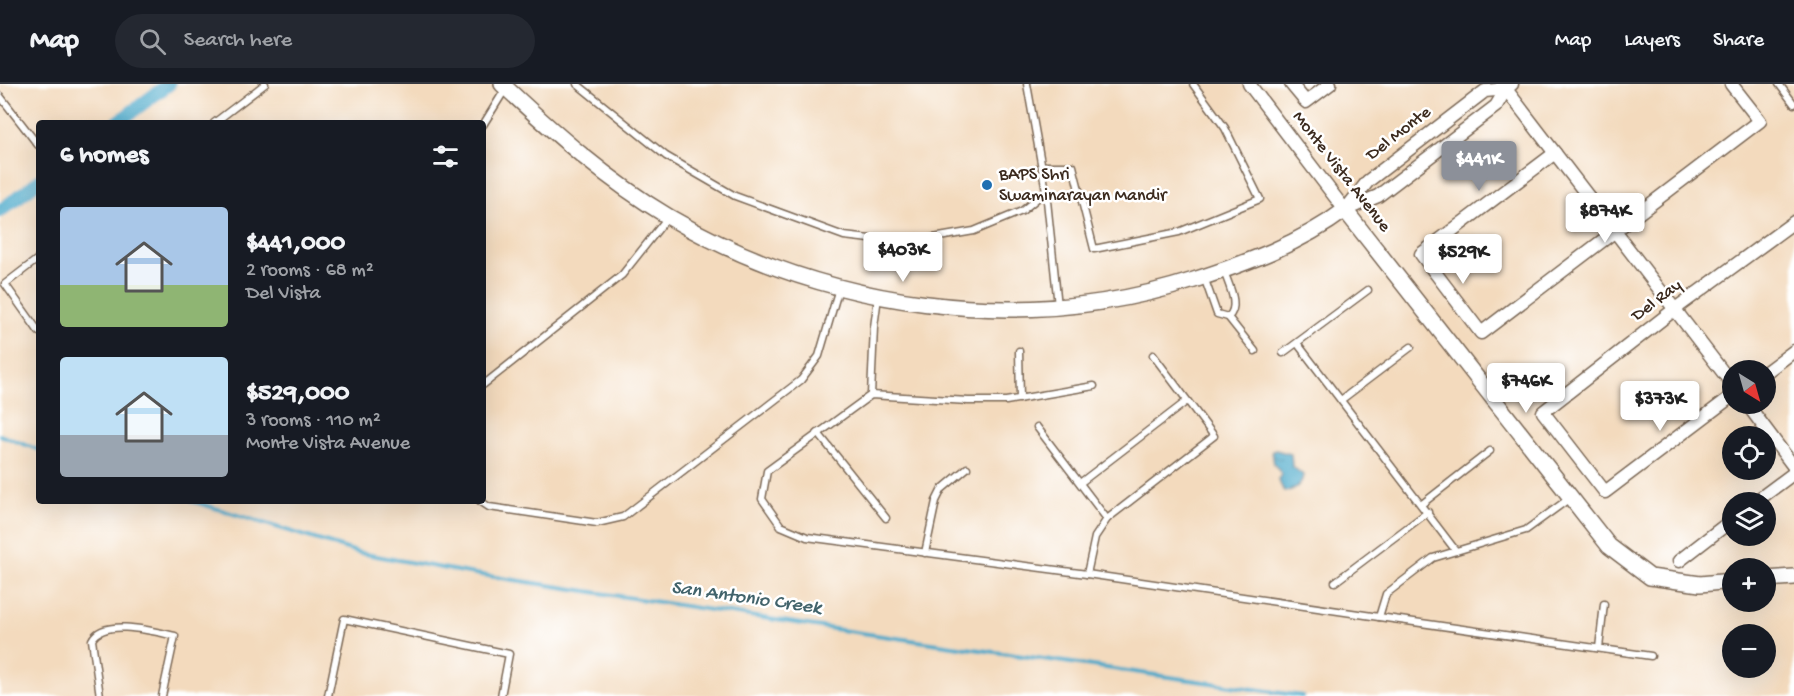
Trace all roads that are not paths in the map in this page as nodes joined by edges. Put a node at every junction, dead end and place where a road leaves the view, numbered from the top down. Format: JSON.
{"nodes":[{"id":1,"x":265,"y":84,"type":"edge"},
{"id":2,"x":577,"y":84,"type":"edge"},
{"id":3,"x":1027,"y":84,"type":"edge"},
{"id":4,"x":1193,"y":84,"type":"edge"},
{"id":5,"x":1249,"y":84,"type":"edge"},
{"id":6,"x":1292,"y":84,"type":"edge"},
{"id":7,"x":1330,"y":84,"type":"edge"},
{"id":8,"x":1731,"y":84,"type":"edge"},
{"id":9,"x":1779,"y":84,"type":"edge"},
{"id":10,"x":504,"y":86,"type":"edge"},
{"id":11,"x":1507,"y":86,"type":"edge"},
{"id":12,"x":0,"y":96,"type":"edge"},
{"id":13,"x":1794,"y":104,"type":"edge"},
{"id":14,"x":218,"y":120,"type":"edge"},
{"id":15,"x":486,"y":120,"type":"edge"},
{"id":16,"x":36,"y":143,"type":"edge"},
{"id":17,"x":1555,"y":153,"type":"junction"},
{"id":18,"x":1042,"y":166,"type":"junction"},
{"id":19,"x":1046,"y":190,"type":"junction"},
{"id":20,"x":1345,"y":210,"type":"junction"},
{"id":21,"x":669,"y":217,"type":"junction"},
{"id":22,"x":1794,"y":222,"type":"edge"},
{"id":23,"x":1615,"y":232,"type":"junction"},
{"id":24,"x":36,"y":260,"type":"edge"},
{"id":25,"x":1224,"y":270,"type":"junction"},
{"id":26,"x":1203,"y":277,"type":"junction"},
{"id":27,"x":839,"y":288,"type":"junction"},
{"id":28,"x":1368,"y":290,"type":"dead end"},
{"id":29,"x":878,"y":297,"type":"junction"},
{"id":30,"x":1058,"y":307,"type":"junction"},
{"id":31,"x":1675,"y":309,"type":"junction"},
{"id":32,"x":1228,"y":317,"type":"junction"},
{"id":33,"x":36,"y":328,"type":"edge"},
{"id":34,"x":1297,"y":343,"type":"junction"},
{"id":35,"x":1411,"y":347,"type":"dead end"},
{"id":36,"x":1019,"y":351,"type":"dead end"},
{"id":37,"x":1255,"y":351,"type":"dead end"},
{"id":38,"x":1794,"y":351,"type":"edge"},
{"id":39,"x":1283,"y":353,"type":"dead end"},
{"id":40,"x":1153,"y":355,"type":"dead end"},
{"id":41,"x":1776,"y":364,"type":"edge"},
{"id":42,"x":1722,"y":371,"type":"edge"},
{"id":43,"x":486,"y":383,"type":"edge"},
{"id":44,"x":1094,"y":386,"type":"dead end"},
{"id":45,"x":871,"y":395,"type":"junction"},
{"id":46,"x":1020,"y":399,"type":"junction"},
{"id":47,"x":1341,"y":400,"type":"junction"},
{"id":48,"x":1187,"y":401,"type":"junction"},
{"id":49,"x":1722,"y":404,"type":"edge"},
{"id":50,"x":1754,"y":414,"type":"edge"},
{"id":51,"x":1037,"y":427,"type":"dead end"},
{"id":52,"x":818,"y":433,"type":"junction"},
{"id":53,"x":1491,"y":451,"type":"dead end"},
{"id":54,"x":1794,"y":467,"type":"edge"},
{"id":55,"x":967,"y":468,"type":"dead end"},
{"id":56,"x":1794,"y":473,"type":"edge"},
{"id":57,"x":1080,"y":483,"type":"junction"},
{"id":58,"x":1768,"y":492,"type":"edge"},
{"id":59,"x":1570,"y":497,"type":"junction"},
{"id":60,"x":484,"y":504,"type":"edge"},
{"id":61,"x":1422,"y":504,"type":"junction"},
{"id":62,"x":1428,"y":512,"type":"junction"},
{"id":63,"x":886,"y":518,"type":"dead end"},
{"id":64,"x":1107,"y":519,"type":"junction"},
{"id":65,"x":1722,"y":528,"type":"edge"},
{"id":66,"x":1456,"y":551,"type":"junction"},
{"id":67,"x":925,"y":553,"type":"junction"},
{"id":68,"x":1679,"y":561,"type":"dead end"},
{"id":69,"x":1087,"y":574,"type":"junction"},
{"id":70,"x":1794,"y":577,"type":"edge"},
{"id":71,"x":1776,"y":578,"type":"edge"},
{"id":72,"x":1335,"y":582,"type":"dead end"},
{"id":73,"x":1722,"y":582,"type":"edge"},
{"id":74,"x":1604,"y":604,"type":"dead end"},
{"id":75,"x":1379,"y":617,"type":"junction"},
{"id":76,"x":1599,"y":648,"type":"junction"},
{"id":77,"x":1651,"y":656,"type":"dead end"},
{"id":78,"x":100,"y":696,"type":"edge"},
{"id":79,"x":162,"y":696,"type":"edge"},
{"id":80,"x":328,"y":696,"type":"edge"},
{"id":81,"x":501,"y":696,"type":"edge"}],
"edges":[{"from":1,"to":14,"type":"lane"},
{"from":2,"to":19,"type":"lane"},
{"from":3,"to":18,"type":"lane"},
{"from":4,"to":18,"type":"lane"},
{"from":5,"to":20,"type":"street","name":"Monte Vista Avenue"},
{"from":6,"to":7,"type":"street"},
{"from":8,"to":23,"type":"street"},
{"from":9,"to":13,"type":"lane"},
{"from":10,"to":15,"type":"lane"},
{"from":10,"to":21,"type":"street"},
{"from":11,"to":17,"type":"street"},
{"from":11,"to":20,"type":"street","name":"Del Monte"},
{"from":11,"to":20,"type":"street","name":"Del Monte"},
{"from":12,"to":16,"type":"lane"},
{"from":17,"to":23,"type":"street"},
{"from":17,"to":23,"type":"street"},
{"from":18,"to":19,"type":"lane"},
{"from":19,"to":30,"type":"lane"},
{"from":20,"to":25,"type":"street"},
{"from":20,"to":59,"type":"street","name":"Monte Vista Avenue"},
{"from":21,"to":27,"type":"street"},
{"from":21,"to":43,"type":"lane"},
{"from":22,"to":31,"type":"street","name":"Del Ray"},
{"from":23,"to":31,"type":"street"},
{"from":24,"to":33,"type":"lane"},
{"from":25,"to":26,"type":"street"},
{"from":25,"to":32,"type":"lane"},
{"from":26,"to":30,"type":"street"},
{"from":26,"to":32,"type":"lane"},
{"from":27,"to":29,"type":"street"},
{"from":27,"to":60,"type":"lane"},
{"from":28,"to":34,"type":"lane"},
{"from":29,"to":30,"type":"street"},
{"from":29,"to":45,"type":"lane"},
{"from":31,"to":42,"type":"street"},
{"from":31,"to":49,"type":"street","name":"Del Ray"},
{"from":32,"to":37,"type":"lane"},
{"from":34,"to":39,"type":"lane"},
{"from":34,"to":47,"type":"lane"},
{"from":35,"to":47,"type":"lane"},
{"from":36,"to":46,"type":"lane"},
{"from":38,"to":41,"type":"street"},
{"from":40,"to":48,"type":"lane"},
{"from":44,"to":46,"type":"lane"},
{"from":45,"to":46,"type":"lane"},
{"from":45,"to":52,"type":"lane"},
{"from":47,"to":61,"type":"lane"},
{"from":48,"to":57,"type":"lane"},
{"from":48,"to":64,"type":"lane"},
{"from":50,"to":54,"type":"street"},
{"from":51,"to":57,"type":"lane"},
{"from":52,"to":63,"type":"lane"},
{"from":52,"to":67,"type":"lane"},
{"from":53,"to":61,"type":"lane"},
{"from":55,"to":67,"type":"lane"},
{"from":56,"to":58,"type":"street"},
{"from":57,"to":64,"type":"lane"},
{"from":59,"to":66,"type":"lane"},
{"from":59,"to":73,"type":"street","name":"Monte Vista Avenue"},
{"from":61,"to":62,"type":"lane"},
{"from":62,"to":66,"type":"lane"},
{"from":62,"to":72,"type":"lane"},
{"from":64,"to":69,"type":"lane"},
{"from":65,"to":68,"type":"street"},
{"from":66,"to":75,"type":"lane"},
{"from":67,"to":69,"type":"lane"},
{"from":69,"to":75,"type":"lane"},
{"from":70,"to":71,"type":"street"},
{"from":74,"to":76,"type":"lane"},
{"from":75,"to":76,"type":"lane"},
{"from":76,"to":77,"type":"lane"},
{"from":78,"to":79,"type":"lane"},
{"from":80,"to":81,"type":"lane"}]}
